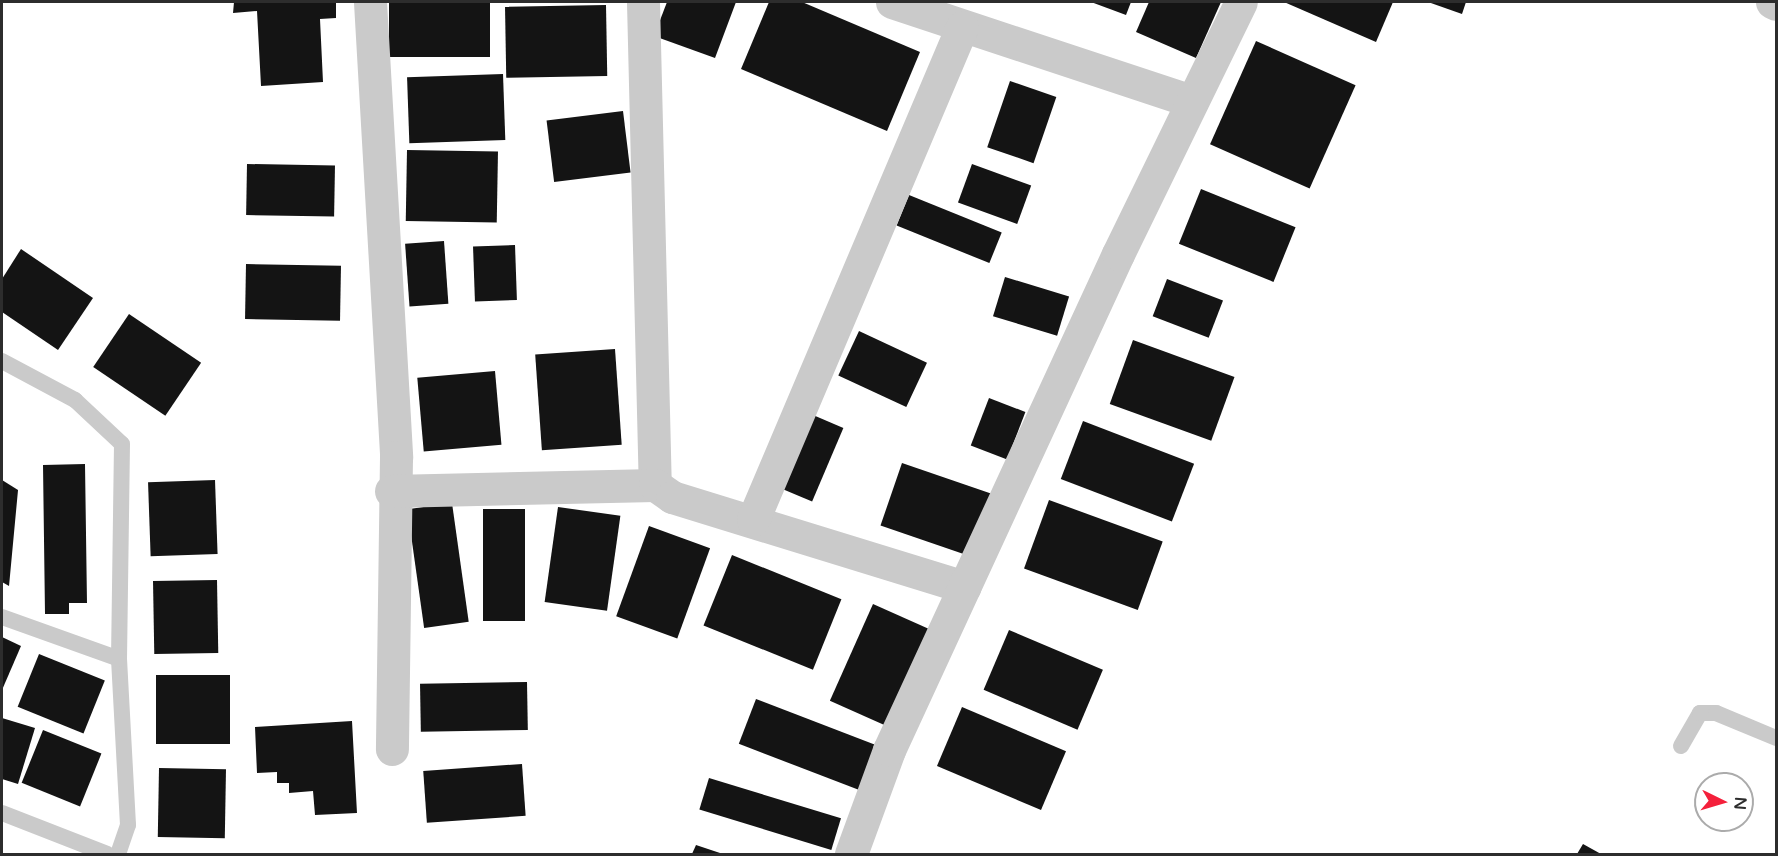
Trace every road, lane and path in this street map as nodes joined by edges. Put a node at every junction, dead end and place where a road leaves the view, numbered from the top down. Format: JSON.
{"nodes":[{"id":1,"x":370,"y":2,"type":"edge"},
{"id":2,"x":643,"y":2,"type":"edge"},
{"id":3,"x":892,"y":2,"type":"edge"},
{"id":4,"x":1241,"y":2,"type":"edge"},
{"id":5,"x":1772,"y":2,"type":"edge"},
{"id":6,"x":1776,"y":4,"type":"edge"},
{"id":7,"x":962,"y":27,"type":"junction"},
{"id":8,"x":1192,"y":101,"type":"junction"},
{"id":9,"x":2,"y":361,"type":"edge"},
{"id":10,"x":655,"y":485,"type":"junction"},
{"id":11,"x":391,"y":491,"type":"junction"},
{"id":12,"x":753,"y":520,"type":"junction"},
{"id":13,"x":964,"y":587,"type":"junction"},
{"id":14,"x":2,"y":617,"type":"edge"},
{"id":15,"x":119,"y":659,"type":"junction"},
{"id":16,"x":1776,"y":738,"type":"edge"},
{"id":17,"x":1681,"y":746,"type":"dead end"},
{"id":18,"x":392,"y":749,"type":"dead end"},
{"id":19,"x":2,"y":813,"type":"edge"},
{"id":20,"x":107,"y":855,"type":"edge"},
{"id":21,"x":118,"y":855,"type":"edge"},
{"id":22,"x":851,"y":855,"type":"edge"}],
"edges":[{"from":1,"to":11,"type":"street"},
{"from":2,"to":10,"type":"street"},
{"from":3,"to":7,"type":"street"},
{"from":4,"to":8,"type":"street"},
{"from":5,"to":6,"type":"street"},
{"from":7,"to":8,"type":"street"},
{"from":7,"to":12,"type":"street"},
{"from":8,"to":13,"type":"street"},
{"from":9,"to":15,"type":"lane"},
{"from":10,"to":11,"type":"street"},
{"from":10,"to":12,"type":"street"},
{"from":11,"to":18,"type":"street"},
{"from":12,"to":13,"type":"street"},
{"from":13,"to":22,"type":"street"},
{"from":14,"to":15,"type":"lane"},
{"from":15,"to":21,"type":"lane"},
{"from":16,"to":17,"type":"lane"},
{"from":19,"to":20,"type":"lane"}]}
